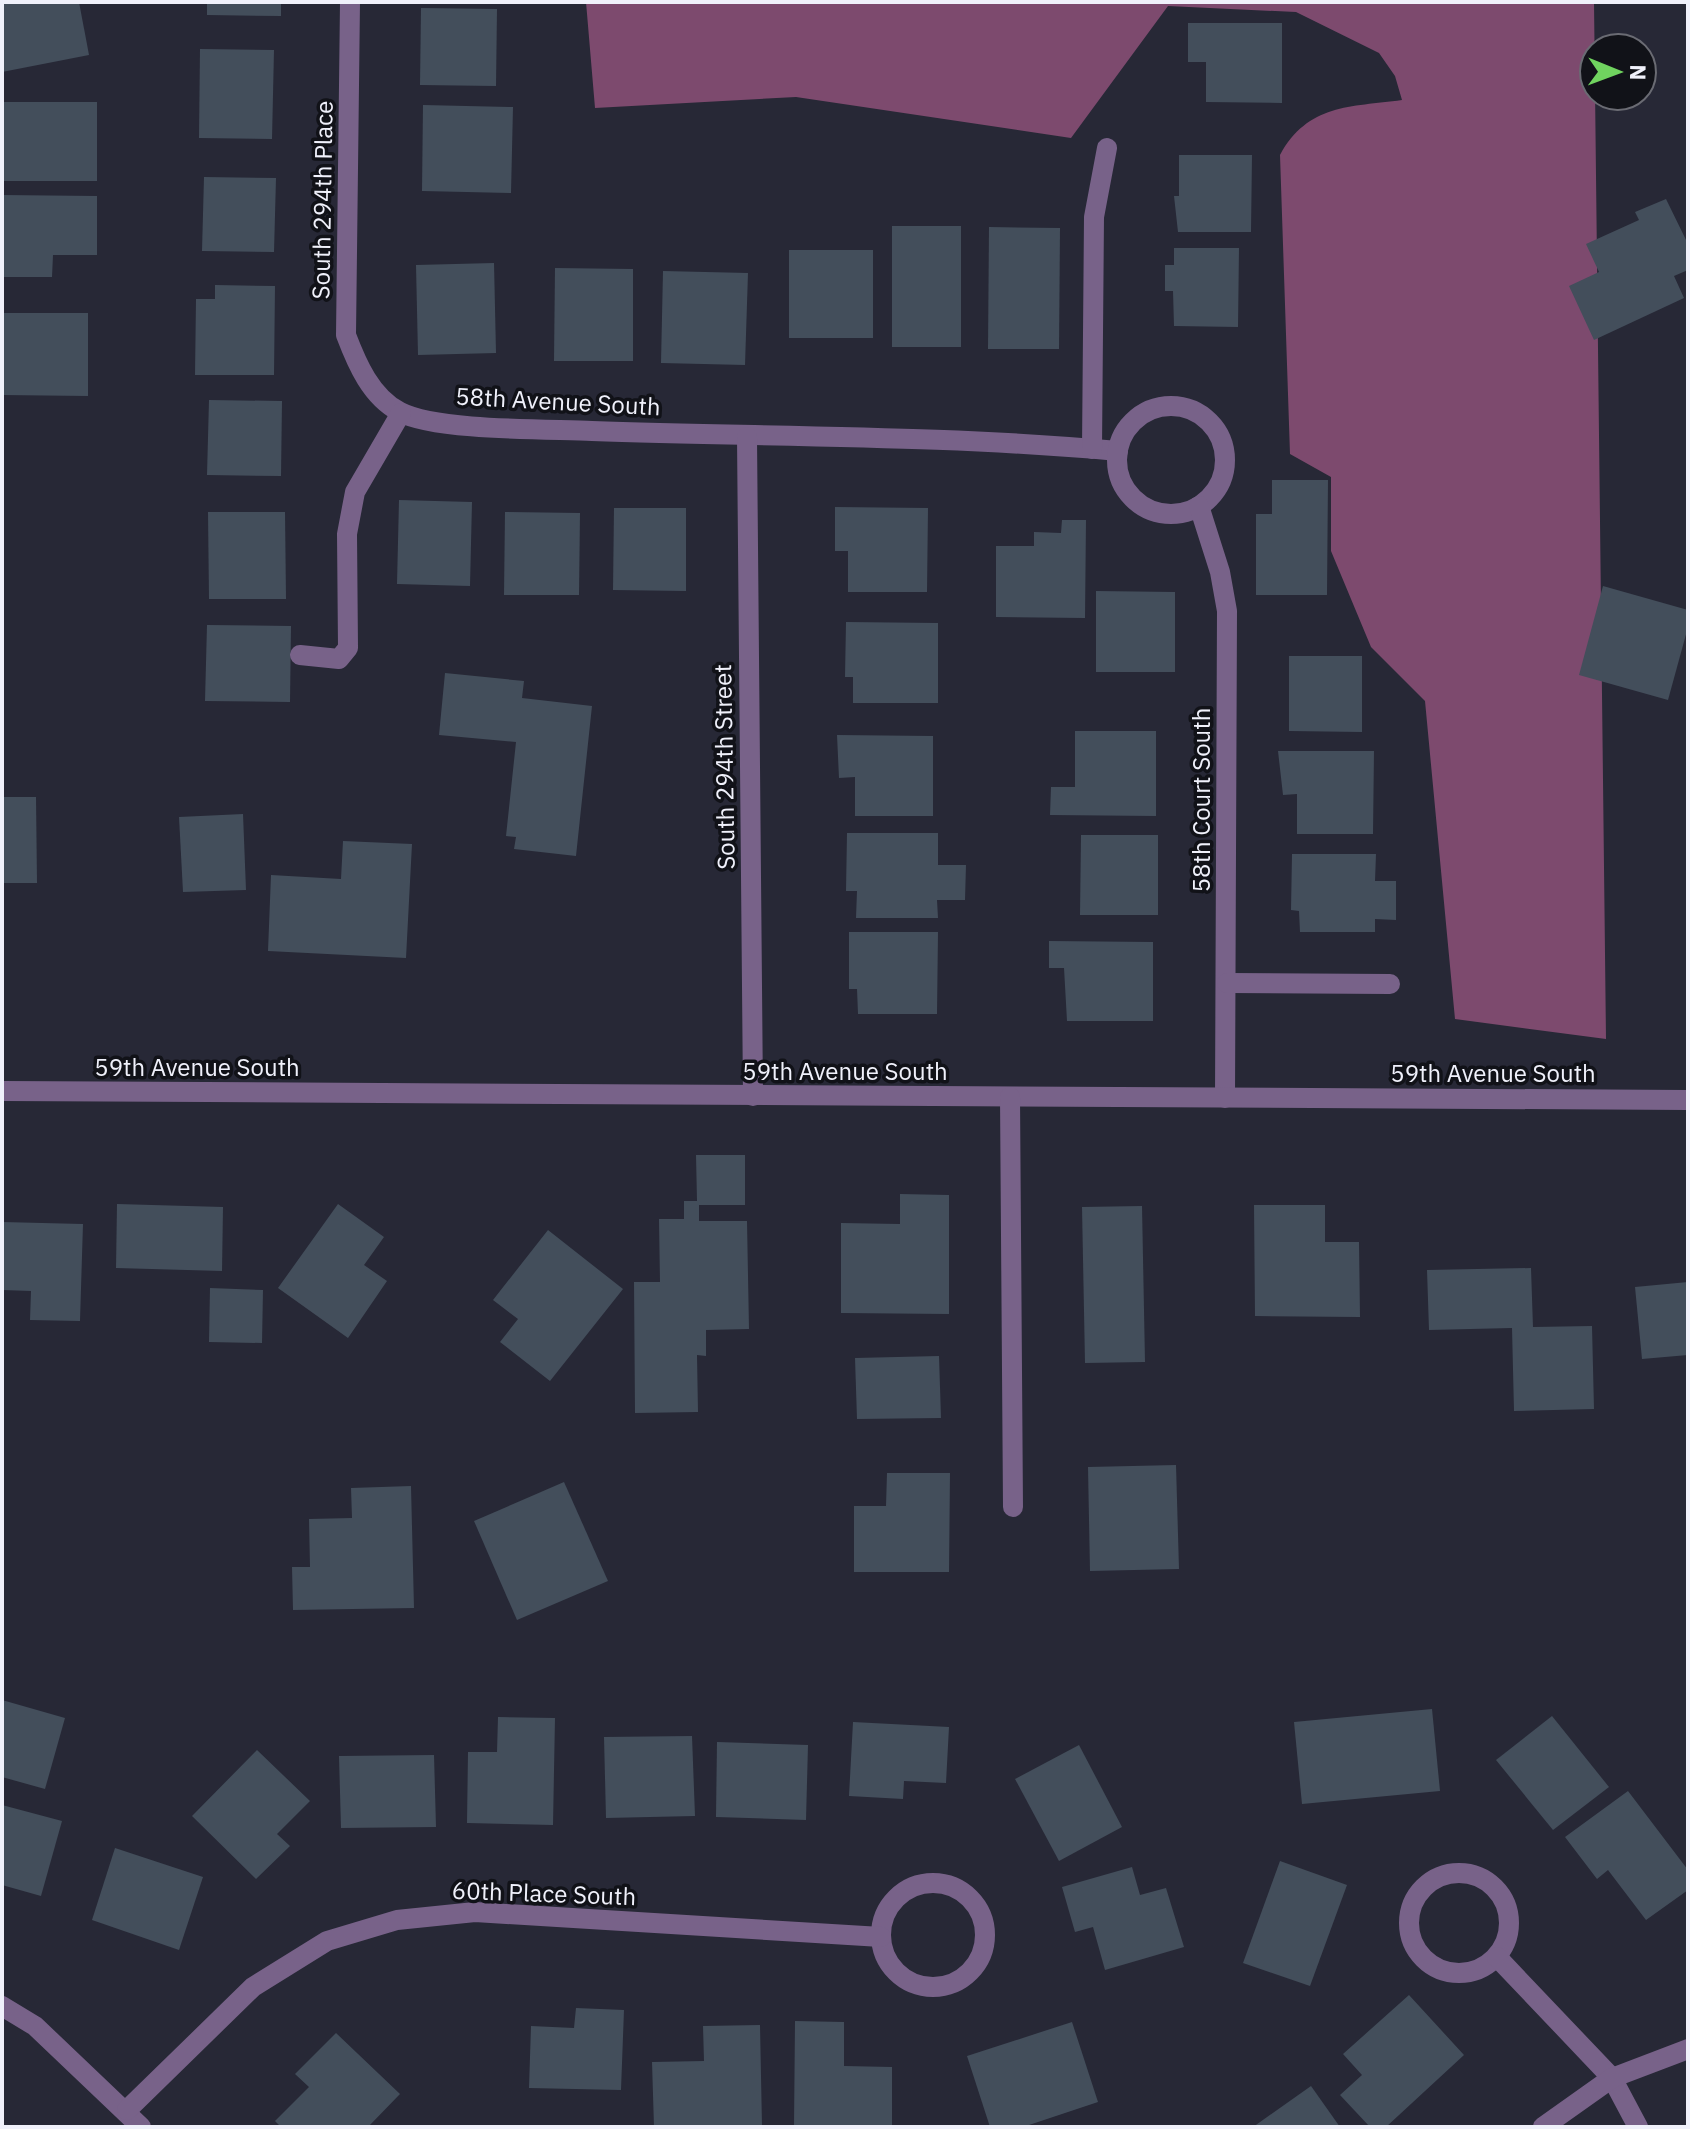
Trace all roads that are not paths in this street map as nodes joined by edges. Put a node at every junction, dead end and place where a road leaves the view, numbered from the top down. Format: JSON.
{"nodes":[{"id":1,"x":350,"y":2,"type":"edge"},
{"id":2,"x":1107,"y":148,"type":"dead end"},
{"id":3,"x":401,"y":413,"type":"junction"},
{"id":4,"x":747,"y":437,"type":"junction"},
{"id":5,"x":1092,"y":449,"type":"junction"},
{"id":6,"x":1118,"y":451,"type":"junction"},
{"id":7,"x":1199,"y":506,"type":"junction"},
{"id":8,"x":300,"y":655,"type":"dead end"},
{"id":9,"x":1227,"y":983,"type":"junction"},
{"id":10,"x":1390,"y":984,"type":"dead end"},
{"id":11,"x":2,"y":1091,"type":"edge"},
{"id":12,"x":753,"y":1096,"type":"junction"},
{"id":13,"x":1010,"y":1097,"type":"junction"},
{"id":14,"x":1225,"y":1098,"type":"junction"},
{"id":15,"x":1688,"y":1100,"type":"edge"},
{"id":16,"x":1013,"y":1507,"type":"dead end"},
{"id":17,"x":881,"y":1937,"type":"junction"},
{"id":18,"x":1497,"y":1957,"type":"junction"},
{"id":19,"x":2,"y":2006,"type":"edge"},
{"id":20,"x":1688,"y":2049,"type":"edge"},
{"id":21,"x":1612,"y":2078,"type":"junction"},
{"id":22,"x":127,"y":2110,"type":"junction"},
{"id":23,"x":141,"y":2127,"type":"edge"},
{"id":24,"x":1543,"y":2127,"type":"edge"},
{"id":25,"x":1638,"y":2127,"type":"edge"}],
"edges":[{"from":1,"to":3,"type":"street","name":"South 294th Place"},
{"from":2,"to":5,"type":"street"},
{"from":3,"to":4,"type":"street","name":"58th Avenue South"},
{"from":3,"to":8,"type":"street"},
{"from":4,"to":5,"type":"street"},
{"from":4,"to":12,"type":"street","name":"South 294th Street"},
{"from":5,"to":6,"type":"street"},
{"from":6,"to":7,"type":"street"},
{"from":6,"to":7,"type":"street"},
{"from":7,"to":9,"type":"street","name":"58th Court South"},
{"from":9,"to":10,"type":"street"},
{"from":9,"to":14,"type":"street","name":"58th Court South"},
{"from":11,"to":12,"type":"street","name":"59th Avenue South"},
{"from":12,"to":13,"type":"street","name":"59th Avenue South"},
{"from":13,"to":14,"type":"street","name":"59th Avenue South"},
{"from":13,"to":16,"type":"street"},
{"from":14,"to":15,"type":"street","name":"59th Avenue South"},
{"from":17,"to":17,"type":"street"},
{"from":17,"to":22,"type":"street","name":"60th Place South"},
{"from":18,"to":18,"type":"street"},
{"from":18,"to":21,"type":"street"},
{"from":19,"to":22,"type":"street"},
{"from":20,"to":21,"type":"street"},
{"from":21,"to":24,"type":"street"},
{"from":21,"to":25,"type":"street"},
{"from":22,"to":23,"type":"street"}]}
